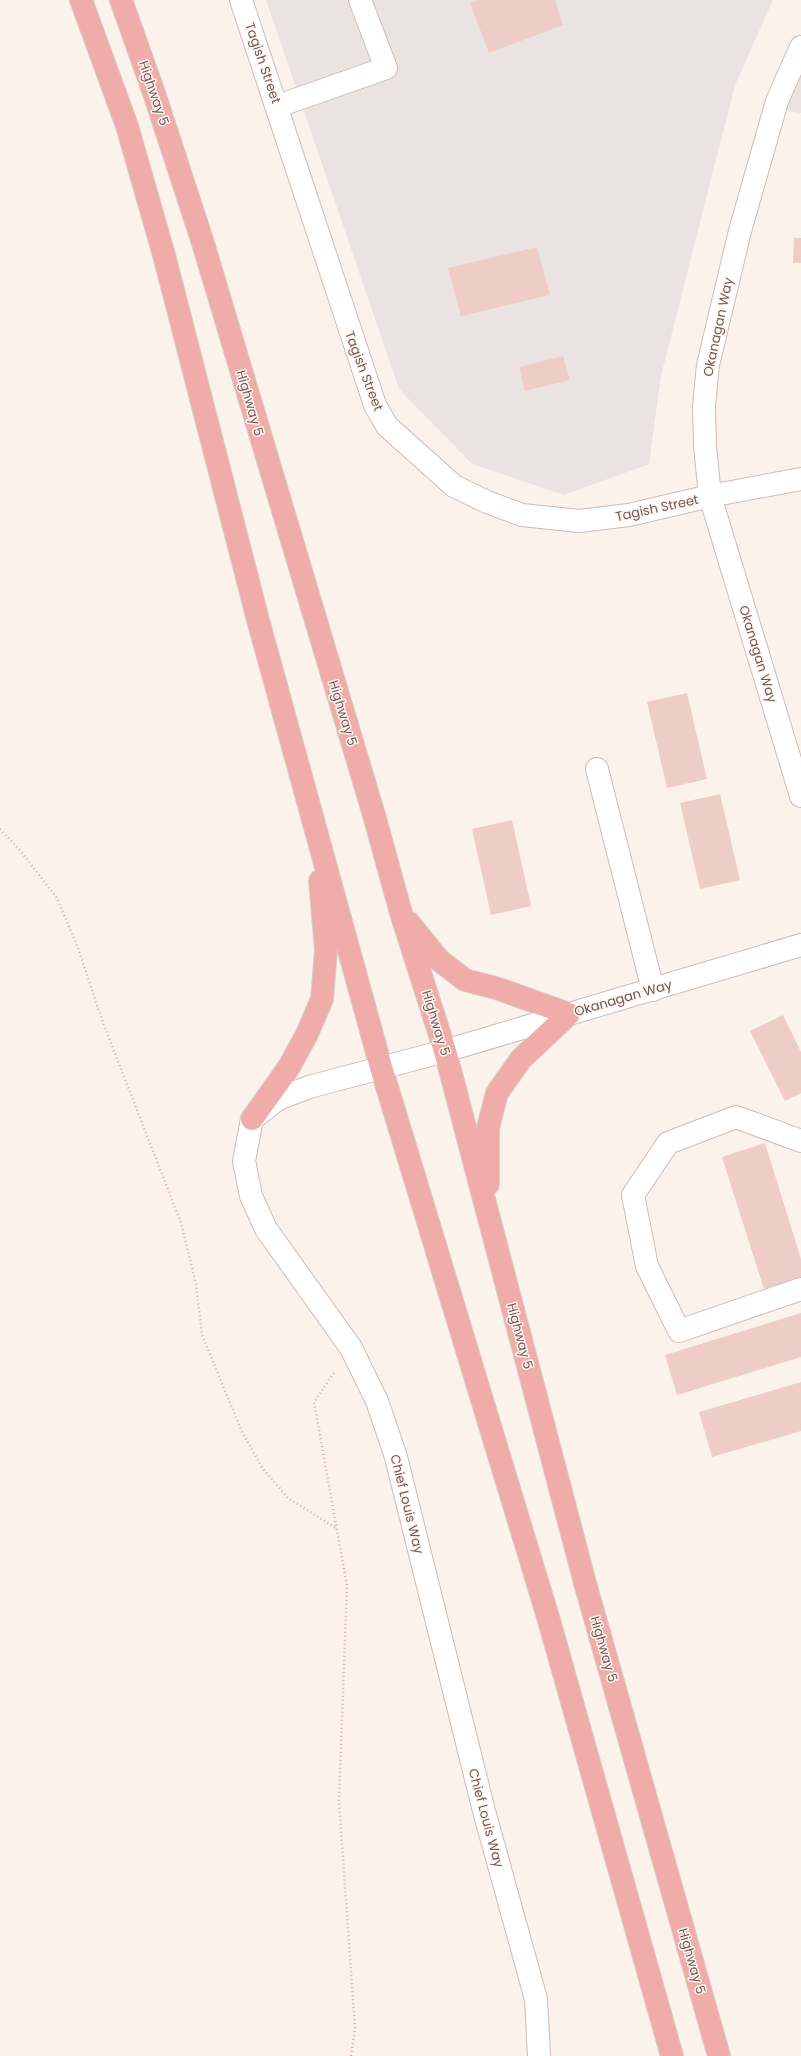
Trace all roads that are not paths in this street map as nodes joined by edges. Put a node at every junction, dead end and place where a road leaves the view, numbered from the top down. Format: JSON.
{"nodes":[{"id":1,"x":81,"y":0,"type":"edge"},
{"id":2,"x":121,"y":0,"type":"edge"},
{"id":3,"x":242,"y":0,"type":"edge"},
{"id":4,"x":360,"y":0,"type":"edge"},
{"id":5,"x":801,"y":47,"type":"edge"},
{"id":6,"x":278,"y":106,"type":"junction"},
{"id":7,"x":801,"y":478,"type":"edge"},
{"id":8,"x":710,"y":496,"type":"junction"},
{"id":9,"x":597,"y":769,"type":"dead end"},
{"id":10,"x":801,"y":796,"type":"edge"},
{"id":11,"x":315,"y":824,"type":"junction"},
{"id":12,"x":401,"y":913,"type":"junction"},
{"id":13,"x":801,"y":945,"type":"edge"},
{"id":14,"x":653,"y":990,"type":"junction"},
{"id":15,"x":569,"y":1014,"type":"junction"},
{"id":16,"x":446,"y":1051,"type":"junction"},
{"id":17,"x":381,"y":1067,"type":"junction"},
{"id":18,"x":252,"y":1119,"type":"junction"},
{"id":19,"x":801,"y":1141,"type":"edge"},
{"id":20,"x":488,"y":1215,"type":"junction"},
{"id":21,"x":801,"y":1289,"type":"edge"},
{"id":22,"x":539,"y":2056,"type":"edge"},
{"id":23,"x":672,"y":2056,"type":"edge"},
{"id":24,"x":719,"y":2056,"type":"edge"}],
"edges":[{"from":1,"to":11,"type":"highway"},
{"from":2,"to":12,"type":"highway","name":"Highway 5"},
{"from":3,"to":6,"type":"street","name":"Tagish Street"},
{"from":4,"to":6,"type":"street"},
{"from":5,"to":8,"type":"street","name":"Okanagan Way"},
{"from":6,"to":8,"type":"street","name":"Tagish Street"},
{"from":7,"to":8,"type":"street","name":"Tagish Street"},
{"from":8,"to":10,"type":"street","name":"Okanagan Way"},
{"from":9,"to":14,"type":"street"},
{"from":11,"to":17,"type":"highway"},
{"from":11,"to":18,"type":"highway"},
{"from":12,"to":15,"type":"highway"},
{"from":12,"to":16,"type":"highway","name":"Highway 5"},
{"from":13,"to":14,"type":"street","name":"Okanagan Way"},
{"from":14,"to":15,"type":"street","name":"Okanagan Way"},
{"from":15,"to":16,"type":"street","name":"Okanagan Way"},
{"from":15,"to":20,"type":"highway"},
{"from":16,"to":17,"type":"street","name":"Okanagan Way"},
{"from":16,"to":20,"type":"highway","name":"Highway 5"},
{"from":17,"to":18,"type":"street"},
{"from":17,"to":23,"type":"highway"},
{"from":18,"to":22,"type":"street","name":"Chief Louis Way"},
{"from":19,"to":21,"type":"street"},
{"from":20,"to":24,"type":"highway","name":"Highway 5"}]}
